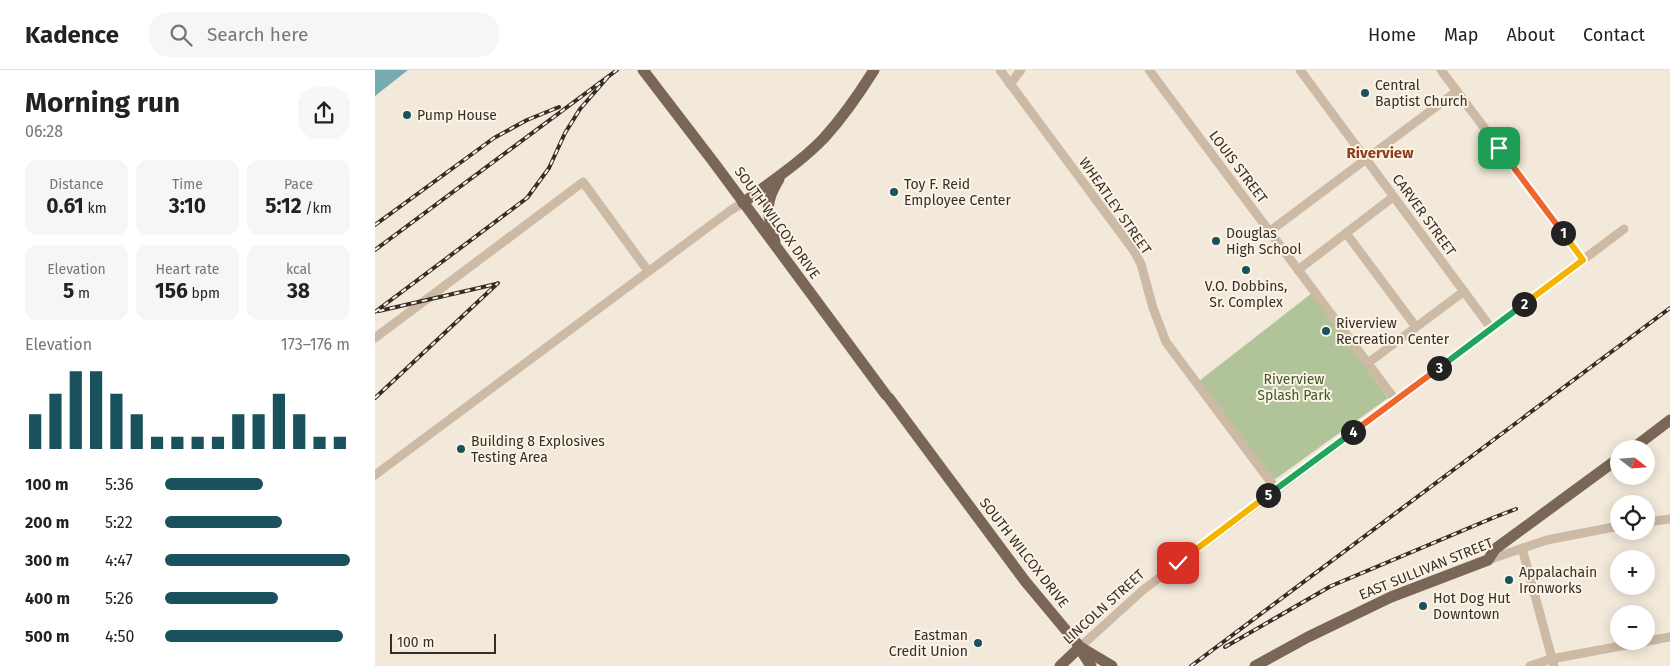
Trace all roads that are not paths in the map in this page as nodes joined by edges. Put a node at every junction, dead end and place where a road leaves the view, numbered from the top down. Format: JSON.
{"nodes":[{"id":1,"x":874,"y":70,"type":"edge"},
{"id":2,"x":1000,"y":70,"type":"edge"},
{"id":3,"x":1021,"y":70,"type":"edge"},
{"id":4,"x":1149,"y":70,"type":"edge"},
{"id":5,"x":1300,"y":70,"type":"edge"},
{"id":6,"x":1441,"y":70,"type":"edge"},
{"id":7,"x":646,"y":73,"type":"edge"},
{"id":8,"x":1010,"y":84,"type":"junction"},
{"id":9,"x":1457,"y":92,"type":"junction"},
{"id":10,"x":1365,"y":159,"type":"junction"},
{"id":11,"x":783,"y":173,"type":"junction"},
{"id":12,"x":1393,"y":197,"type":"junction"},
{"id":13,"x":743,"y":203,"type":"junction"},
{"id":14,"x":1624,"y":228,"type":"dead end"},
{"id":15,"x":1269,"y":232,"type":"junction"},
{"id":16,"x":1346,"y":233,"type":"junction"},
{"id":17,"x":776,"y":248,"type":"junction"},
{"id":18,"x":1583,"y":260,"type":"junction"},
{"id":19,"x":1297,"y":270,"type":"junction"},
{"id":20,"x":648,"y":271,"type":"junction"},
{"id":21,"x":1463,"y":292,"type":"junction"},
{"id":22,"x":1416,"y":327,"type":"junction"},
{"id":23,"x":1491,"y":328,"type":"junction"},
{"id":24,"x":375,"y":338,"type":"edge"},
{"id":25,"x":1368,"y":363,"type":"junction"},
{"id":26,"x":1395,"y":400,"type":"junction"},
{"id":27,"x":1670,"y":420,"type":"edge"},
{"id":28,"x":1643,"y":440,"type":"edge"},
{"id":29,"x":1610,"y":465,"type":"edge"},
{"id":30,"x":375,"y":475,"type":"edge"},
{"id":31,"x":1276,"y":489,"type":"junction"},
{"id":32,"x":1670,"y":519,"type":"edge"},
{"id":33,"x":1655,"y":521,"type":"edge"},
{"id":34,"x":1610,"y":528,"type":"edge"},
{"id":35,"x":1522,"y":548,"type":"junction"},
{"id":36,"x":1488,"y":560,"type":"junction"},
{"id":37,"x":1670,"y":637,"type":"edge"},
{"id":38,"x":1080,"y":647,"type":"junction"},
{"id":39,"x":1553,"y":662,"type":"edge"},
{"id":40,"x":1060,"y":666,"type":"edge"},
{"id":41,"x":1091,"y":666,"type":"edge"},
{"id":42,"x":1112,"y":666,"type":"edge"},
{"id":43,"x":1255,"y":666,"type":"edge"},
{"id":44,"x":1530,"y":666,"type":"edge"}],
"edges":[{"from":1,"to":11,"type":"main road"},
{"from":2,"to":8,"type":"street","name":"WHEATLEY STREET"},
{"from":3,"to":8,"type":"street"},
{"from":4,"to":15,"type":"street","name":"LOUIS STREET"},
{"from":5,"to":10,"type":"street","name":"CARVER STREET"},
{"from":6,"to":9,"type":"street"},
{"from":7,"to":13,"type":"main road","name":"SOUTH WILCOX DRIVE"},
{"from":8,"to":31,"type":"street","name":"WHEATLEY STREET"},
{"from":9,"to":10,"type":"street"},
{"from":9,"to":18,"type":"street"},
{"from":10,"to":12,"type":"street","name":"CARVER STREET"},
{"from":10,"to":15,"type":"street"},
{"from":11,"to":13,"type":"main road"},
{"from":11,"to":17,"type":"main road"},
{"from":12,"to":16,"type":"street"},
{"from":12,"to":21,"type":"street","name":"CARVER STREET"},
{"from":13,"to":17,"type":"main road","name":"SOUTH WILCOX DRIVE"},
{"from":13,"to":20,"type":"street"},
{"from":14,"to":18,"type":"street","name":"LINCOLN STREET"},
{"from":15,"to":19,"type":"street","name":"LOUIS STREET"},
{"from":16,"to":19,"type":"street"},
{"from":16,"to":22,"type":"street"},
{"from":17,"to":38,"type":"main road","name":"SOUTH WILCOX DRIVE"},
{"from":18,"to":23,"type":"street","name":"LINCOLN STREET"},
{"from":19,"to":25,"type":"street","name":"LOUIS STREET"},
{"from":20,"to":24,"type":"street"},
{"from":20,"to":30,"type":"street"},
{"from":21,"to":22,"type":"street"},
{"from":21,"to":23,"type":"street","name":"CARVER STREET"},
{"from":22,"to":25,"type":"street"},
{"from":23,"to":26,"type":"street","name":"LINCOLN STREET"},
{"from":25,"to":26,"type":"street","name":"LOUIS STREET"},
{"from":26,"to":31,"type":"street","name":"LINCOLN STREET"},
{"from":27,"to":28,"type":"main road"},
{"from":29,"to":36,"type":"main road"},
{"from":31,"to":38,"type":"street","name":"LINCOLN STREET"},
{"from":32,"to":33,"type":"street"},
{"from":34,"to":35,"type":"street","name":"EAST SULLIVAN STREET"},
{"from":35,"to":36,"type":"street","name":"EAST SULLIVAN STREET"},
{"from":35,"to":39,"type":"street"},
{"from":36,"to":43,"type":"main road","name":"EAST SULLIVAN STREET"},
{"from":37,"to":39,"type":"street"},
{"from":38,"to":40,"type":"main road","name":"LINCOLN STREET"},
{"from":38,"to":41,"type":"main road"},
{"from":38,"to":42,"type":"main road","name":"SOUTH WILCOX DRIVE"},
{"from":39,"to":44,"type":"street"}]}
